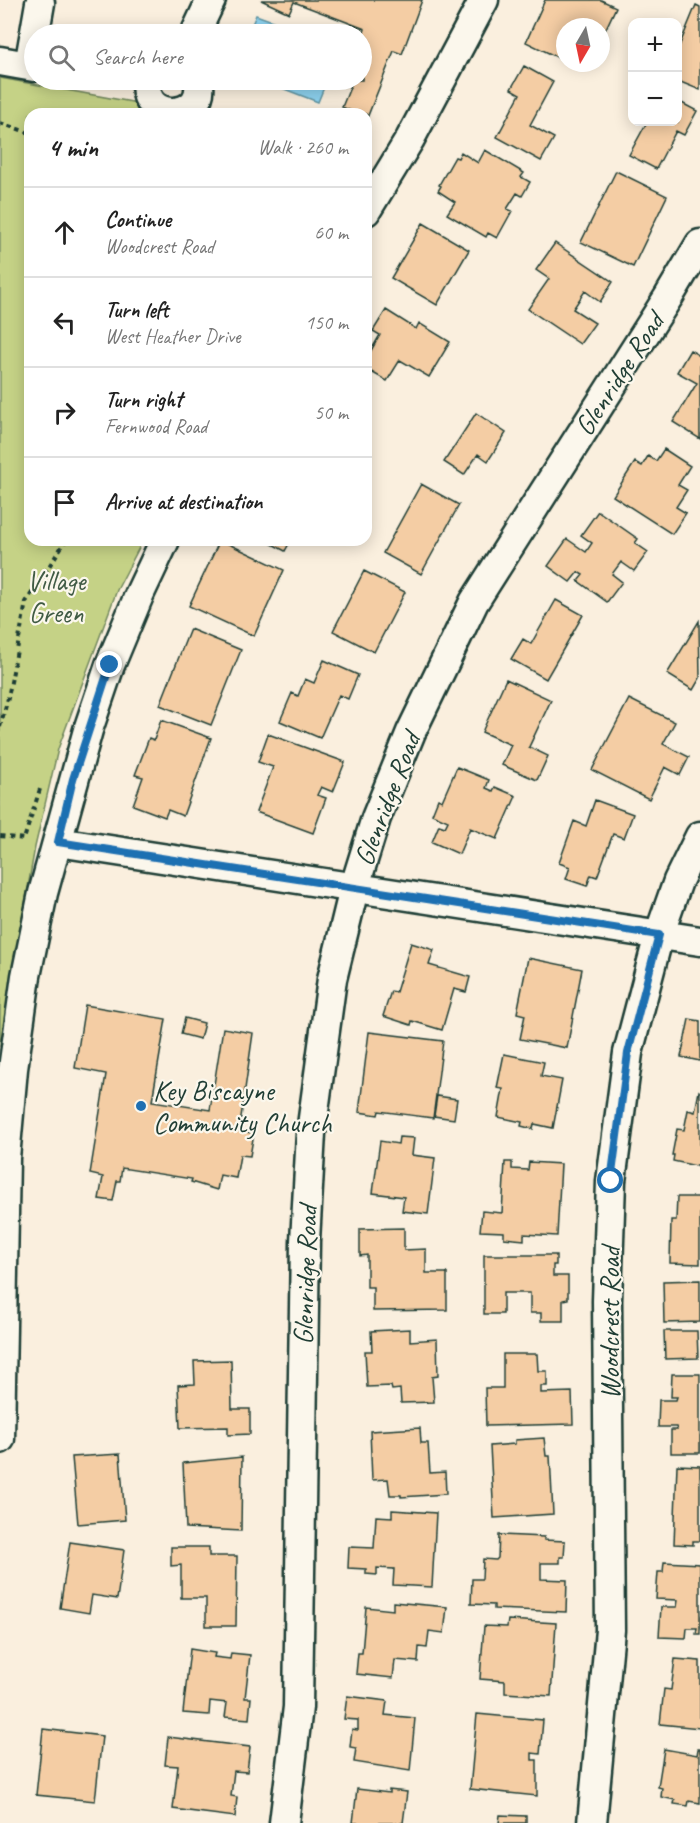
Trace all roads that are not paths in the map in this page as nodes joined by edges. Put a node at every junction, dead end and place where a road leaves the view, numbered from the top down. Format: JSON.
{"nodes":[{"id":1,"x":211,"y":0,"type":"edge"},
{"id":2,"x":484,"y":0,"type":"edge"},
{"id":3,"x":40,"y":3,"type":"dead end"},
{"id":4,"x":37,"y":24,"type":"edge"},
{"id":5,"x":200,"y":24,"type":"edge"},
{"id":6,"x":0,"y":61,"type":"edge"},
{"id":7,"x":24,"y":65,"type":"edge"},
{"id":8,"x":144,"y":90,"type":"edge"},
{"id":9,"x":199,"y":90,"type":"edge"},
{"id":10,"x":158,"y":108,"type":"edge"},
{"id":11,"x":188,"y":108,"type":"edge"},
{"id":12,"x":372,"y":201,"type":"edge"},
{"id":13,"x":700,"y":244,"type":"edge"},
{"id":14,"x":162,"y":546,"type":"edge"},
{"id":15,"x":700,"y":836,"type":"edge"},
{"id":16,"x":58,"y":842,"type":"junction"},
{"id":17,"x":354,"y":889,"type":"junction"},
{"id":18,"x":659,"y":935,"type":"junction"},
{"id":19,"x":700,"y":941,"type":"edge"},
{"id":20,"x":0,"y":1439,"type":"edge"},
{"id":21,"x":285,"y":1823,"type":"edge"},
{"id":22,"x":592,"y":1823,"type":"edge"}],
"edges":[{"from":1,"to":5,"type":"street"},
{"from":2,"to":12,"type":"street"},
{"from":3,"to":4,"type":"street"},
{"from":6,"to":7,"type":"street"},
{"from":8,"to":10,"type":"street"},
{"from":9,"to":11,"type":"street"},
{"from":13,"to":17,"type":"street","name":"Glenridge Road"},
{"from":14,"to":16,"type":"street"},
{"from":15,"to":18,"type":"street","name":"Woodcrest Road"},
{"from":16,"to":17,"type":"street"},
{"from":16,"to":20,"type":"street"},
{"from":17,"to":18,"type":"street"},
{"from":17,"to":21,"type":"street","name":"Glenridge Road"},
{"from":18,"to":19,"type":"street"},
{"from":18,"to":22,"type":"street","name":"Woodcrest Road"}]}
